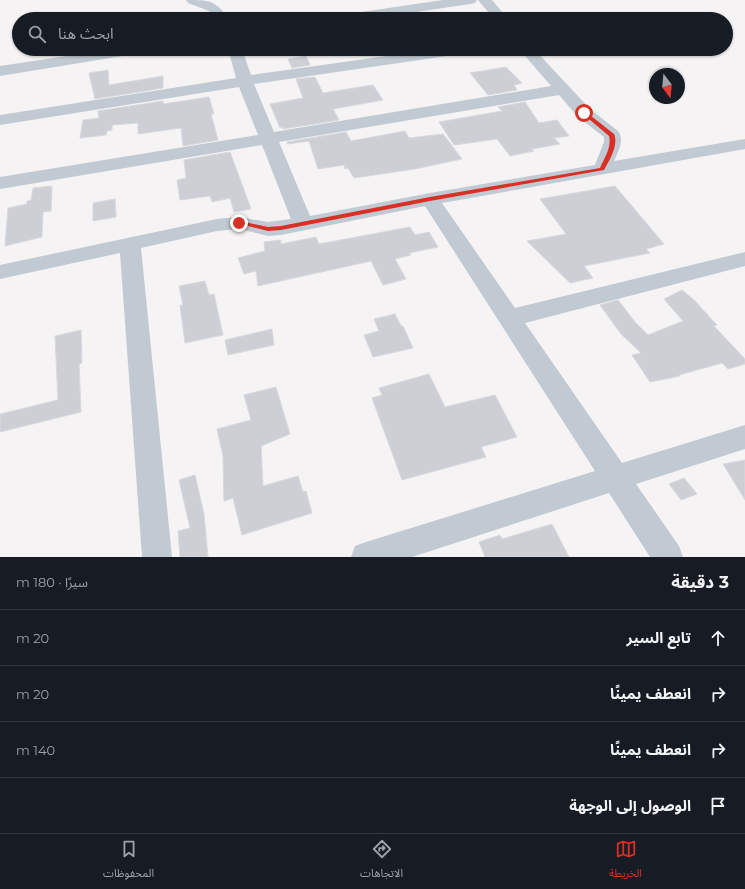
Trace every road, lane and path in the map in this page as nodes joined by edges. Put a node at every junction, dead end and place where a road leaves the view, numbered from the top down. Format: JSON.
{"nodes":[{"id":1,"x":193,"y":0,"type":"edge"},
{"id":2,"x":470,"y":0,"type":"edge"},
{"id":3,"x":485,"y":0,"type":"edge"},
{"id":4,"x":217,"y":12,"type":"edge"},
{"id":5,"x":389,"y":12,"type":"edge"},
{"id":6,"x":495,"y":12,"type":"edge"},
{"id":7,"x":96,"y":56,"type":"edge"},
{"id":8,"x":237,"y":56,"type":"edge"},
{"id":9,"x":419,"y":56,"type":"edge"},
{"id":10,"x":532,"y":56,"type":"edge"},
{"id":11,"x":0,"y":71,"type":"edge"},
{"id":12,"x":245,"y":81,"type":"junction"},
{"id":13,"x":563,"y":89,"type":"junction"},
{"id":14,"x":0,"y":120,"type":"edge"},
{"id":15,"x":268,"y":137,"type":"junction"},
{"id":16,"x":745,"y":144,"type":"edge"},
{"id":17,"x":602,"y":169,"type":"junction"},
{"id":18,"x":0,"y":183,"type":"edge"},
{"id":19,"x":430,"y":199,"type":"junction"},
{"id":20,"x":303,"y":223,"type":"junction"},
{"id":21,"x":130,"y":244,"type":"junction"},
{"id":22,"x":745,"y":259,"type":"edge"},
{"id":23,"x":0,"y":272,"type":"edge"},
{"id":24,"x":509,"y":318,"type":"junction"},
{"id":25,"x":745,"y":437,"type":"edge"},
{"id":26,"x":615,"y":478,"type":"junction"},
{"id":27,"x":157,"y":557,"type":"edge"},
{"id":28,"x":366,"y":557,"type":"edge"},
{"id":29,"x":668,"y":557,"type":"edge"}],
"edges":[{"from":1,"to":4,"type":"street"},
{"from":2,"to":5,"type":"street"},
{"from":3,"to":6,"type":"street"},
{"from":7,"to":11,"type":"street"},
{"from":8,"to":12,"type":"street"},
{"from":9,"to":12,"type":"street"},
{"from":10,"to":13,"type":"street"},
{"from":12,"to":14,"type":"street"},
{"from":12,"to":15,"type":"street"},
{"from":13,"to":15,"type":"street"},
{"from":13,"to":17,"type":"street"},
{"from":15,"to":18,"type":"street"},
{"from":15,"to":20,"type":"street"},
{"from":16,"to":17,"type":"street"},
{"from":17,"to":19,"type":"street"},
{"from":19,"to":20,"type":"street"},
{"from":19,"to":24,"type":"street"},
{"from":20,"to":21,"type":"street"},
{"from":21,"to":23,"type":"street"},
{"from":21,"to":27,"type":"street"},
{"from":22,"to":24,"type":"street"},
{"from":24,"to":26,"type":"street"},
{"from":25,"to":26,"type":"street"},
{"from":26,"to":28,"type":"street"},
{"from":26,"to":29,"type":"street"}]}
